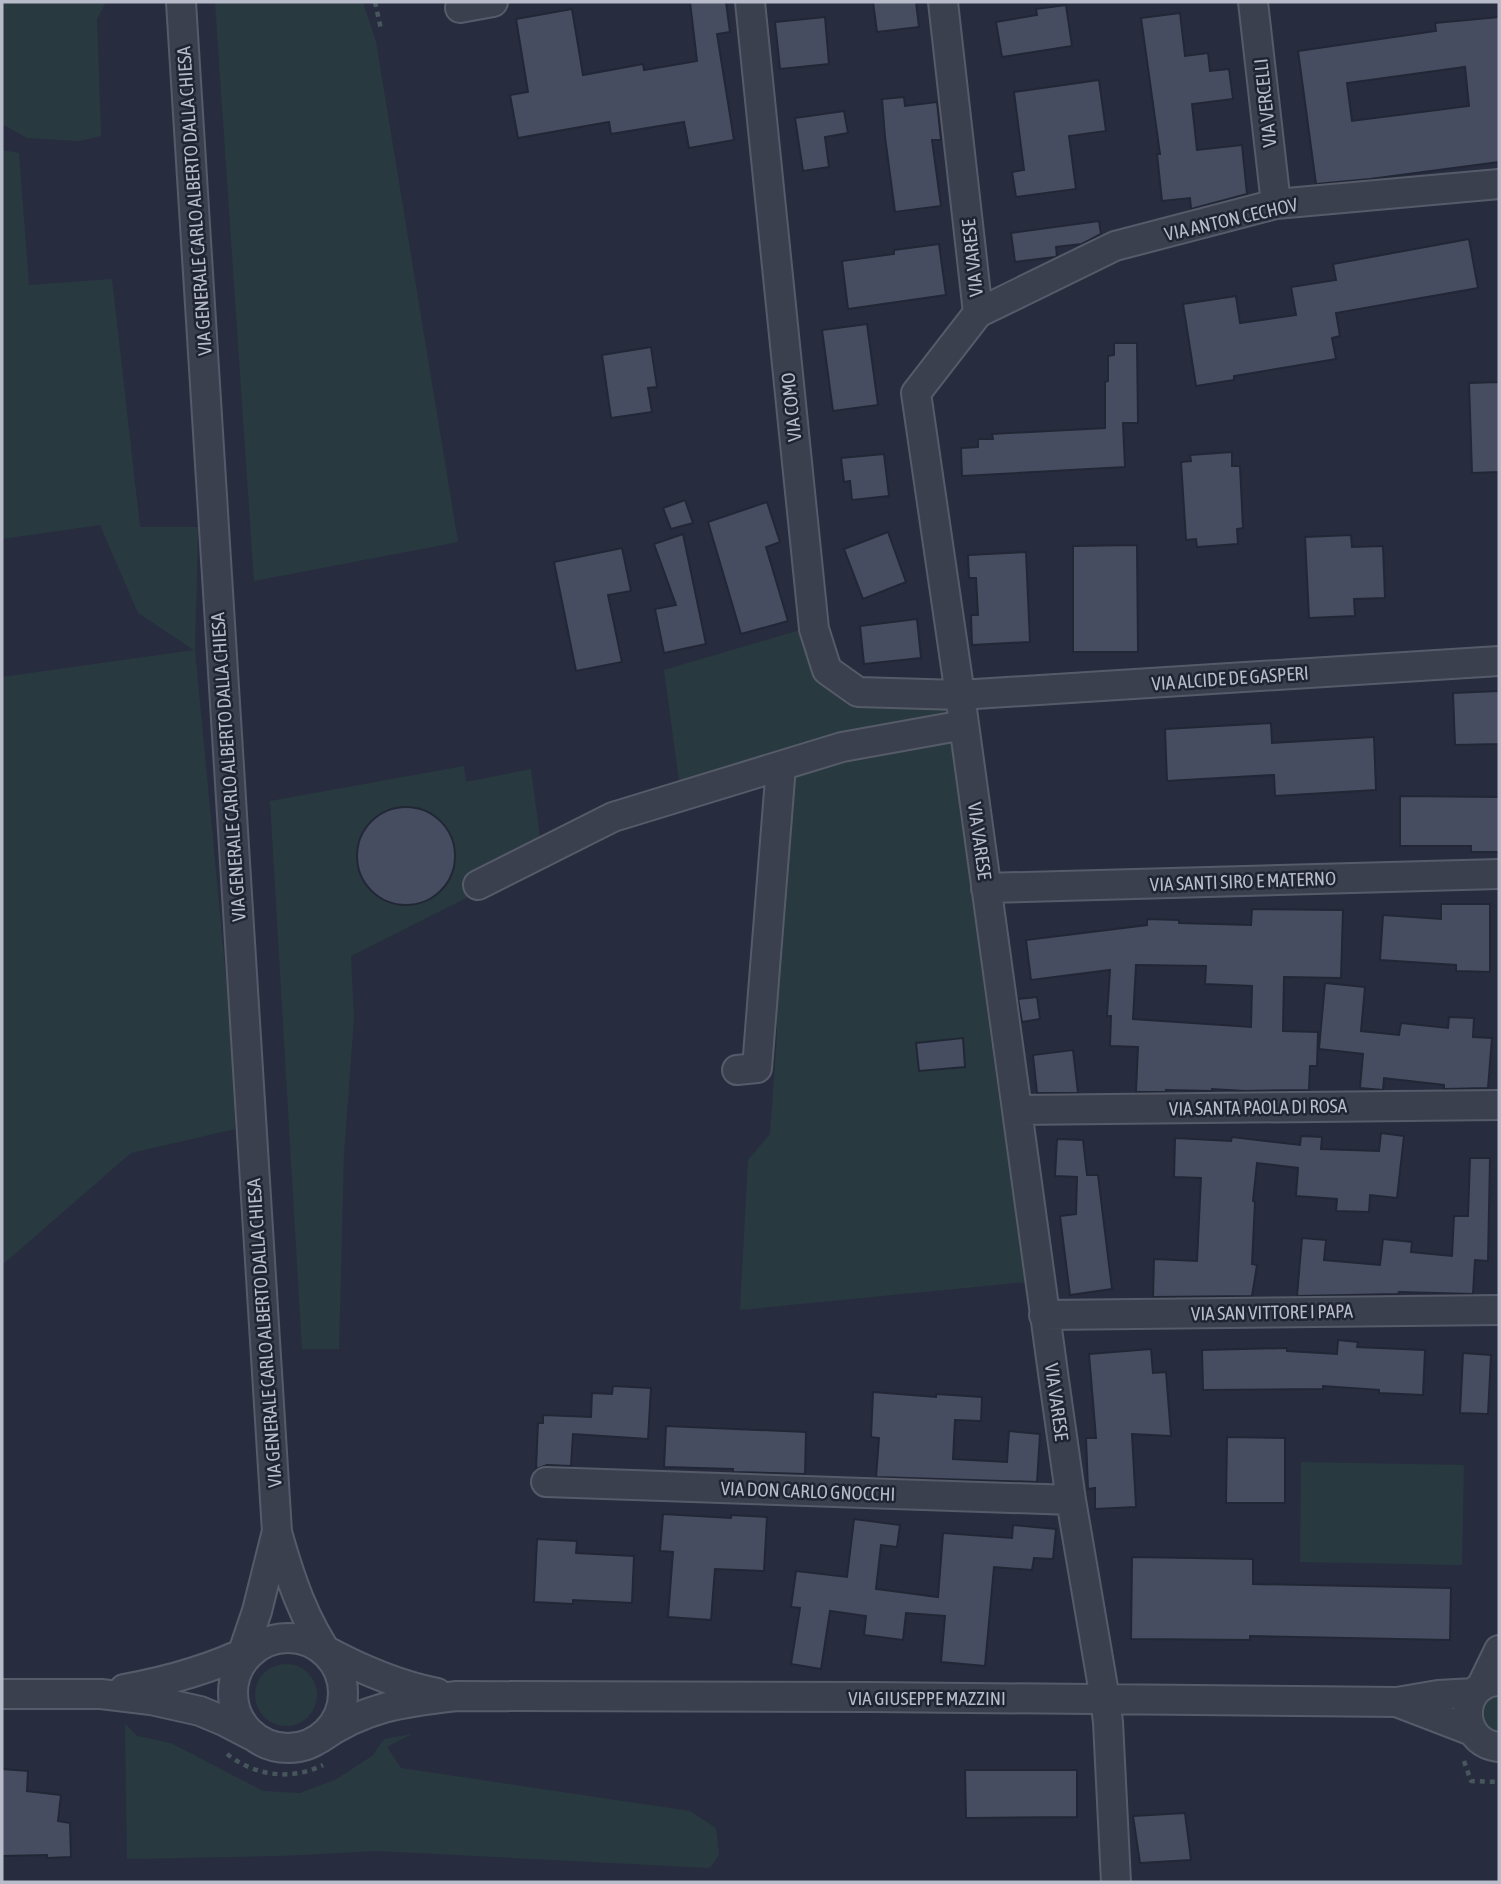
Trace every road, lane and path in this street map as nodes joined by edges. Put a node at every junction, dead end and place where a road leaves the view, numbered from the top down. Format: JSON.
{"nodes":[{"id":1,"x":181,"y":2,"type":"edge"},
{"id":2,"x":375,"y":2,"type":"edge"},
{"id":3,"x":493,"y":2,"type":"edge"},
{"id":4,"x":750,"y":2,"type":"edge"},
{"id":5,"x":943,"y":2,"type":"edge"},
{"id":6,"x":1253,"y":2,"type":"edge"},
{"id":7,"x":460,"y":8,"type":"dead end"},
{"id":8,"x":381,"y":29,"type":"dead end"},
{"id":9,"x":1499,"y":184,"type":"edge"},
{"id":10,"x":1276,"y":204,"type":"junction"},
{"id":11,"x":978,"y":313,"type":"junction"},
{"id":12,"x":1499,"y":662,"type":"edge"},
{"id":13,"x":960,"y":695,"type":"junction"},
{"id":14,"x":964,"y":725,"type":"junction"},
{"id":15,"x":781,"y":765,"type":"junction"},
{"id":16,"x":1499,"y":874,"type":"edge"},
{"id":17,"x":478,"y":885,"type":"dead end"},
{"id":18,"x":986,"y":888,"type":"junction"},
{"id":19,"x":737,"y":1070,"type":"dead end"},
{"id":20,"x":1499,"y":1105,"type":"edge"},
{"id":21,"x":1017,"y":1110,"type":"junction"},
{"id":22,"x":1499,"y":1310,"type":"edge"},
{"id":23,"x":1044,"y":1315,"type":"junction"},
{"id":24,"x":546,"y":1482,"type":"dead end"},
{"id":25,"x":1071,"y":1500,"type":"junction"},
{"id":26,"x":276,"y":1532,"type":"junction"},
{"id":27,"x":1499,"y":1650,"type":"edge"},
{"id":28,"x":323,"y":1651,"type":"junction"},
{"id":29,"x":246,"y":1658,"type":"junction"},
{"id":30,"x":1485,"y":1687,"type":"edge"},
{"id":31,"x":2,"y":1694,"type":"edge"},
{"id":32,"x":101,"y":1694,"type":"junction"},
{"id":33,"x":457,"y":1696,"type":"junction"},
{"id":34,"x":1105,"y":1699,"type":"junction"},
{"id":35,"x":1396,"y":1702,"type":"junction"},
{"id":36,"x":1472,"y":1731,"type":"junction"},
{"id":37,"x":318,"y":1739,"type":"junction"},
{"id":38,"x":261,"y":1741,"type":"junction"},
{"id":39,"x":1499,"y":1747,"type":"edge"},
{"id":40,"x":1116,"y":1882,"type":"edge"}],
"edges":[{"from":1,"to":26,"type":"street","name":"VIA GENERALE CARLO ALBERTO DALLA CHIESA"},
{"from":2,"to":8,"type":"path"},
{"from":3,"to":7,"type":"street"},
{"from":4,"to":13,"type":"street","name":"VIA COMO"},
{"from":5,"to":11,"type":"street","name":"VIA VARESE"},
{"from":6,"to":10,"type":"street","name":"VIA VERCELLI"},
{"from":9,"to":10,"type":"street","name":"VIA ANTON CECHOV"},
{"from":10,"to":11,"type":"street","name":"VIA ANTON CECHOV"},
{"from":11,"to":13,"type":"street","name":"VIA VARESE"},
{"from":12,"to":13,"type":"street","name":"VIA ALCIDE DE GASPERI"},
{"from":13,"to":14,"type":"street","name":"VIA VARESE"},
{"from":14,"to":15,"type":"street"},
{"from":14,"to":18,"type":"street","name":"VIA VARESE"},
{"from":15,"to":17,"type":"street"},
{"from":15,"to":19,"type":"street"},
{"from":16,"to":18,"type":"street","name":"VIA SANTI SIRO E MATERNO"},
{"from":18,"to":21,"type":"street","name":"VIA VARESE"},
{"from":20,"to":21,"type":"street","name":"VIA SANTA PAOLA DI ROSA"},
{"from":21,"to":23,"type":"street","name":"VIA VARESE"},
{"from":22,"to":23,"type":"street","name":"VIA SAN VITTORE I PAPA"},
{"from":23,"to":25,"type":"street","name":"VIA VARESE"},
{"from":24,"to":25,"type":"street","name":"VIA DON CARLO GNOCCHI"},
{"from":25,"to":34,"type":"street","name":"VIA VARESE"},
{"from":26,"to":28,"type":"street","name":"VIA GENERALE CARLO ALBERTO DALLA CHIESA"},
{"from":26,"to":29,"type":"street","name":"VIA GENERALE CARLO ALBERTO DALLA CHIESA"},
{"from":27,"to":30,"type":"street"},
{"from":28,"to":29,"type":"street"},
{"from":28,"to":33,"type":"street","name":"VIA GIUSEPPE MAZZINI"},
{"from":28,"to":37,"type":"street"},
{"from":29,"to":32,"type":"street"},
{"from":29,"to":38,"type":"street"},
{"from":30,"to":35,"type":"street","name":"VIA GIUSEPPE MAZZINI"},
{"from":30,"to":36,"type":"street"},
{"from":31,"to":32,"type":"street"},
{"from":32,"to":38,"type":"street"},
{"from":33,"to":34,"type":"street","name":"VIA GIUSEPPE MAZZINI"},
{"from":33,"to":37,"type":"street","name":"VIA GIUSEPPE MAZZINI"},
{"from":34,"to":35,"type":"street","name":"VIA GIUSEPPE MAZZINI"},
{"from":34,"to":40,"type":"street","name":"VIA VARESE"},
{"from":35,"to":36,"type":"street","name":"VIA GIUSEPPE MAZZINI"},
{"from":36,"to":39,"type":"street","name":"VIA GIUSEPPE MAZZINI"},
{"from":37,"to":38,"type":"street"}]}
